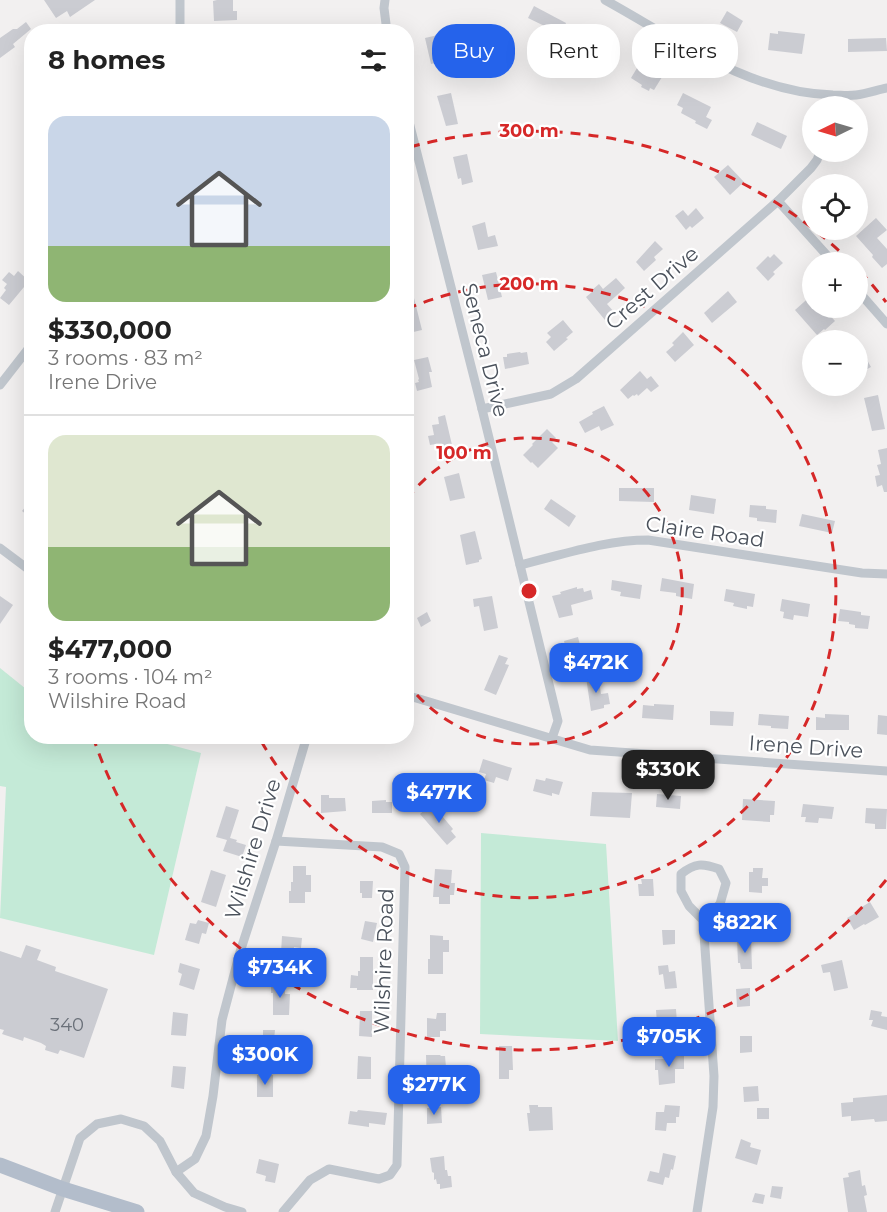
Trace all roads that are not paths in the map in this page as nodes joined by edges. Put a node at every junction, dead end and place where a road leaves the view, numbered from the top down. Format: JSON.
{"nodes":[{"id":1,"x":180,"y":0,"type":"edge"},
{"id":2,"x":385,"y":0,"type":"edge"},
{"id":3,"x":605,"y":0,"type":"edge"},
{"id":4,"x":180,"y":24,"type":"edge"},
{"id":5,"x":386,"y":24,"type":"edge"},
{"id":6,"x":887,"y":87,"type":"edge"},
{"id":7,"x":826,"y":95,"type":"joint"},
{"id":8,"x":414,"y":141,"type":"edge"},
{"id":9,"x":816,"y":162,"type":"edge"},
{"id":10,"x":778,"y":201,"type":"junction"},
{"id":11,"x":823,"y":252,"type":"edge"},
{"id":12,"x":868,"y":302,"type":"edge"},
{"id":13,"x":887,"y":324,"type":"edge"},
{"id":14,"x":24,"y":354,"type":"edge"},
{"id":15,"x":0,"y":385,"type":"edge"},
{"id":16,"x":482,"y":409,"type":"junction"},
{"id":17,"x":0,"y":548,"type":"edge"},
{"id":18,"x":520,"y":565,"type":"junction"},
{"id":19,"x":24,"y":566,"type":"edge"},
{"id":20,"x":887,"y":574,"type":"edge"},
{"id":21,"x":414,"y":697,"type":"edge"},
{"id":22,"x":552,"y":738,"type":"junction"},
{"id":23,"x":305,"y":744,"type":"edge"},
{"id":24,"x":887,"y":771,"type":"edge"},
{"id":25,"x":276,"y":841,"type":"junction"},
{"id":26,"x":703,"y":920,"type":"junction"},
{"id":27,"x":0,"y":1165,"type":"edge"},
{"id":28,"x":176,"y":1172,"type":"junction"},
{"id":29,"x":63,"y":1189,"type":"junction"},
{"id":30,"x":55,"y":1212,"type":"edge"},
{"id":31,"x":137,"y":1212,"type":"edge"},
{"id":32,"x":243,"y":1212,"type":"edge"},
{"id":33,"x":283,"y":1212,"type":"edge"},
{"id":34,"x":697,"y":1212,"type":"edge"}],
"edges":[{"from":1,"to":4,"type":"street"},
{"from":2,"to":5,"type":"street"},
{"from":3,"to":7,"type":"street"},
{"from":6,"to":7,"type":"street"},
{"from":8,"to":16,"type":"street","name":"Seneca Drive"},
{"from":9,"to":10,"type":"street","name":"Crest Drive"},
{"from":10,"to":11,"type":"street"},
{"from":10,"to":16,"type":"street","name":"Crest Drive"},
{"from":12,"to":13,"type":"street"},
{"from":14,"to":15,"type":"street"},
{"from":16,"to":18,"type":"street","name":"Seneca Drive"},
{"from":17,"to":19,"type":"street"},
{"from":18,"to":20,"type":"street","name":"Claire Road"},
{"from":18,"to":22,"type":"street","name":"Seneca Drive"},
{"from":21,"to":22,"type":"street","name":"Irene Drive"},
{"from":22,"to":24,"type":"street","name":"Irene Drive"},
{"from":23,"to":25,"type":"street","name":"Wilshire Drive"},
{"from":25,"to":28,"type":"street","name":"Wilshire Drive"},
{"from":25,"to":33,"type":"street","name":"Wilshire Road"},
{"from":26,"to":26,"type":"street"},
{"from":26,"to":34,"type":"street"},
{"from":27,"to":29,"type":"main road"},
{"from":28,"to":29,"type":"street"},
{"from":28,"to":32,"type":"street"},
{"from":29,"to":30,"type":"street"},
{"from":29,"to":31,"type":"main road"}]}
